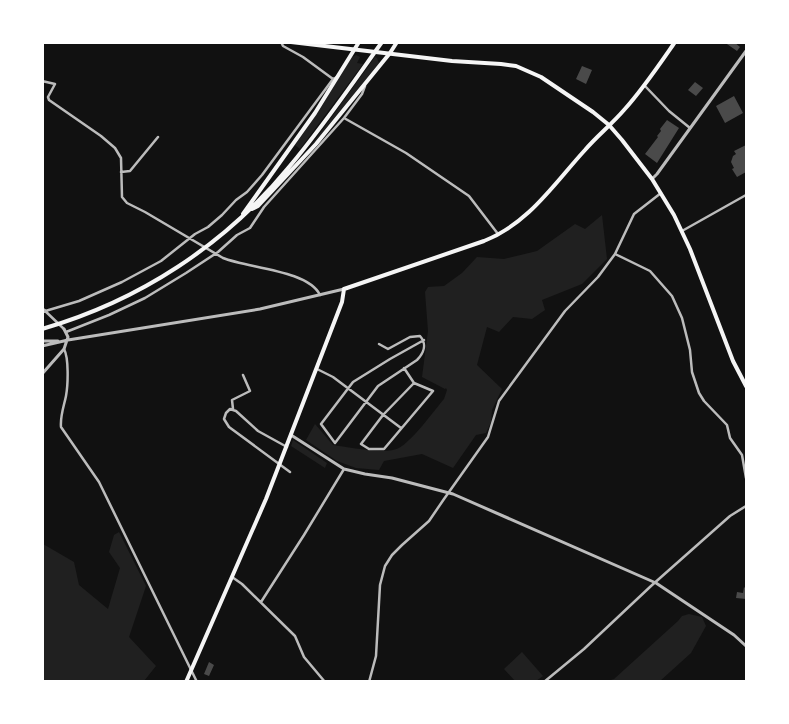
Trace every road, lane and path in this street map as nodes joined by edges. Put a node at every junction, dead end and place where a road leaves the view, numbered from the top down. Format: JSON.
{"nodes":[{"id":1,"x":281,"y":42,"type":"edge"},
{"id":2,"x":291,"y":42,"type":"edge"},
{"id":3,"x":359,"y":42,"type":"edge"},
{"id":4,"x":397,"y":42,"type":"edge"},
{"id":5,"x":674,"y":42,"type":"edge"},
{"id":6,"x":381,"y":44,"type":"edge"},
{"id":7,"x":354,"y":49,"type":"junction"},
{"id":8,"x":746,"y":51,"type":"edge"},
{"id":9,"x":390,"y":53,"type":"junction"},
{"id":10,"x":745,"y":57,"type":"edge"},
{"id":11,"x":338,"y":76,"type":"junction"},
{"id":12,"x":333,"y":79,"type":"junction"},
{"id":13,"x":42,"y":81,"type":"edge"},
{"id":14,"x":366,"y":82,"type":"junction"},
{"id":15,"x":644,"y":85,"type":"junction"},
{"id":16,"x":344,"y":118,"type":"junction"},
{"id":17,"x":609,"y":126,"type":"junction"},
{"id":18,"x":690,"y":128,"type":"junction"},
{"id":19,"x":158,"y":137,"type":"dead end"},
{"id":20,"x":121,"y":172,"type":"junction"},
{"id":21,"x":652,"y":179,"type":"junction"},
{"id":22,"x":661,"y":193,"type":"junction"},
{"id":23,"x":746,"y":195,"type":"edge"},
{"id":24,"x":248,"y":211,"type":"junction"},
{"id":25,"x":235,"y":223,"type":"junction"},
{"id":26,"x":682,"y":231,"type":"junction"},
{"id":27,"x":498,"y":236,"type":"junction"},
{"id":28,"x":191,"y":238,"type":"junction"},
{"id":29,"x":215,"y":254,"type":"junction"},
{"id":30,"x":615,"y":254,"type":"junction"},
{"id":31,"x":344,"y":288,"type":"junction"},
{"id":32,"x":320,"y":295,"type":"junction"},
{"id":33,"x":42,"y":308,"type":"edge"},
{"id":34,"x":44,"y":312,"type":"edge"},
{"id":35,"x":42,"y":329,"type":"edge"},
{"id":36,"x":65,"y":330,"type":"junction"},
{"id":37,"x":68,"y":340,"type":"junction"},
{"id":38,"x":424,"y":340,"type":"junction"},
{"id":39,"x":42,"y":341,"type":"edge"},
{"id":40,"x":64,"y":341,"type":"junction"},
{"id":41,"x":379,"y":344,"type":"dead end"},
{"id":42,"x":42,"y":346,"type":"edge"},
{"id":43,"x":64,"y":349,"type":"junction"},
{"id":44,"x":404,"y":368,"type":"junction"},
{"id":45,"x":316,"y":369,"type":"junction"},
{"id":46,"x":42,"y":374,"type":"edge"},
{"id":47,"x":243,"y":375,"type":"dead end"},
{"id":48,"x":414,"y":383,"type":"junction"},
{"id":49,"x":746,"y":386,"type":"edge"},
{"id":50,"x":348,"y":388,"type":"junction"},
{"id":51,"x":365,"y":401,"type":"junction"},
{"id":52,"x":233,"y":409,"type":"junction"},
{"id":53,"x":383,"y":415,"type":"junction"},
{"id":54,"x":401,"y":428,"type":"junction"},
{"id":55,"x":291,"y":435,"type":"junction"},
{"id":56,"x":287,"y":447,"type":"junction"},
{"id":57,"x":280,"y":465,"type":"junction"},
{"id":58,"x":344,"y":469,"type":"junction"},
{"id":59,"x":290,"y":472,"type":"dead end"},
{"id":60,"x":746,"y":478,"type":"edge"},
{"id":61,"x":449,"y":492,"type":"junction"},
{"id":62,"x":746,"y":506,"type":"edge"},
{"id":63,"x":232,"y":577,"type":"junction"},
{"id":64,"x":656,"y":583,"type":"junction"},
{"id":65,"x":261,"y":602,"type":"junction"},
{"id":66,"x":746,"y":646,"type":"edge"},
{"id":67,"x":191,"y":670,"type":"junction"},
{"id":68,"x":186,"y":682,"type":"edge"},
{"id":69,"x":197,"y":682,"type":"edge"},
{"id":70,"x":325,"y":682,"type":"edge"},
{"id":71,"x":369,"y":682,"type":"edge"},
{"id":72,"x":544,"y":682,"type":"edge"}],
"edges":[{"from":1,"to":12,"type":"street"},
{"from":2,"to":7,"type":"main road"},
{"from":3,"to":7,"type":"main road"},
{"from":4,"to":9,"type":"main road"},
{"from":5,"to":15,"type":"main road"},
{"from":6,"to":24,"type":"main road"},
{"from":7,"to":9,"type":"main road"},
{"from":7,"to":11,"type":"main road"},
{"from":8,"to":10,"type":"street"},
{"from":9,"to":14,"type":"main road"},
{"from":9,"to":17,"type":"main road"},
{"from":10,"to":18,"type":"street"},
{"from":11,"to":12,"type":"street"},
{"from":11,"to":25,"type":"main road"},
{"from":12,"to":28,"type":"street"},
{"from":13,"to":20,"type":"street"},
{"from":14,"to":16,"type":"street"},
{"from":14,"to":24,"type":"main road"},
{"from":15,"to":17,"type":"main road"},
{"from":15,"to":18,"type":"street"},
{"from":16,"to":27,"type":"street"},
{"from":16,"to":29,"type":"street"},
{"from":17,"to":21,"type":"main road"},
{"from":17,"to":27,"type":"main road"},
{"from":18,"to":21,"type":"street"},
{"from":19,"to":20,"type":"street"},
{"from":20,"to":28,"type":"street"},
{"from":21,"to":22,"type":"main road"},
{"from":22,"to":26,"type":"main road"},
{"from":22,"to":30,"type":"street"},
{"from":23,"to":26,"type":"street"},
{"from":24,"to":25,"type":"main road"},
{"from":25,"to":35,"type":"main road"},
{"from":26,"to":49,"type":"main road"},
{"from":27,"to":31,"type":"main road"},
{"from":28,"to":29,"type":"street"},
{"from":28,"to":34,"type":"street"},
{"from":29,"to":32,"type":"street"},
{"from":29,"to":36,"type":"street"},
{"from":30,"to":60,"type":"street"},
{"from":30,"to":61,"type":"street"},
{"from":31,"to":32,"type":"street"},
{"from":31,"to":45,"type":"main road"},
{"from":32,"to":37,"type":"street"},
{"from":33,"to":34,"type":"street"},
{"from":34,"to":36,"type":"street"},
{"from":36,"to":37,"type":"street"},
{"from":37,"to":40,"type":"street"},
{"from":37,"to":43,"type":"street"},
{"from":38,"to":41,"type":"street"},
{"from":38,"to":44,"type":"street"},
{"from":38,"to":50,"type":"street"},
{"from":39,"to":40,"type":"street"},
{"from":40,"to":42,"type":"street"},
{"from":43,"to":46,"type":"street"},
{"from":43,"to":67,"type":"street"},
{"from":44,"to":48,"type":"street"},
{"from":44,"to":51,"type":"street"},
{"from":45,"to":50,"type":"street"},
{"from":45,"to":55,"type":"main road"},
{"from":47,"to":52,"type":"street"},
{"from":48,"to":53,"type":"street"},
{"from":48,"to":54,"type":"street"},
{"from":50,"to":51,"type":"street"},
{"from":50,"to":51,"type":"street"},
{"from":51,"to":53,"type":"street"},
{"from":52,"to":56,"type":"street"},
{"from":52,"to":57,"type":"street"},
{"from":53,"to":54,"type":"street"},
{"from":53,"to":54,"type":"street"},
{"from":55,"to":56,"type":"main road"},
{"from":55,"to":58,"type":"street"},
{"from":56,"to":57,"type":"main road"},
{"from":57,"to":59,"type":"street"},
{"from":57,"to":63,"type":"main road"},
{"from":58,"to":61,"type":"street"},
{"from":58,"to":65,"type":"street"},
{"from":61,"to":64,"type":"street"},
{"from":61,"to":71,"type":"street"},
{"from":62,"to":64,"type":"street"},
{"from":63,"to":65,"type":"street"},
{"from":63,"to":67,"type":"main road"},
{"from":64,"to":66,"type":"street"},
{"from":64,"to":72,"type":"street"},
{"from":65,"to":70,"type":"street"},
{"from":67,"to":68,"type":"main road"},
{"from":67,"to":69,"type":"street"}]}
